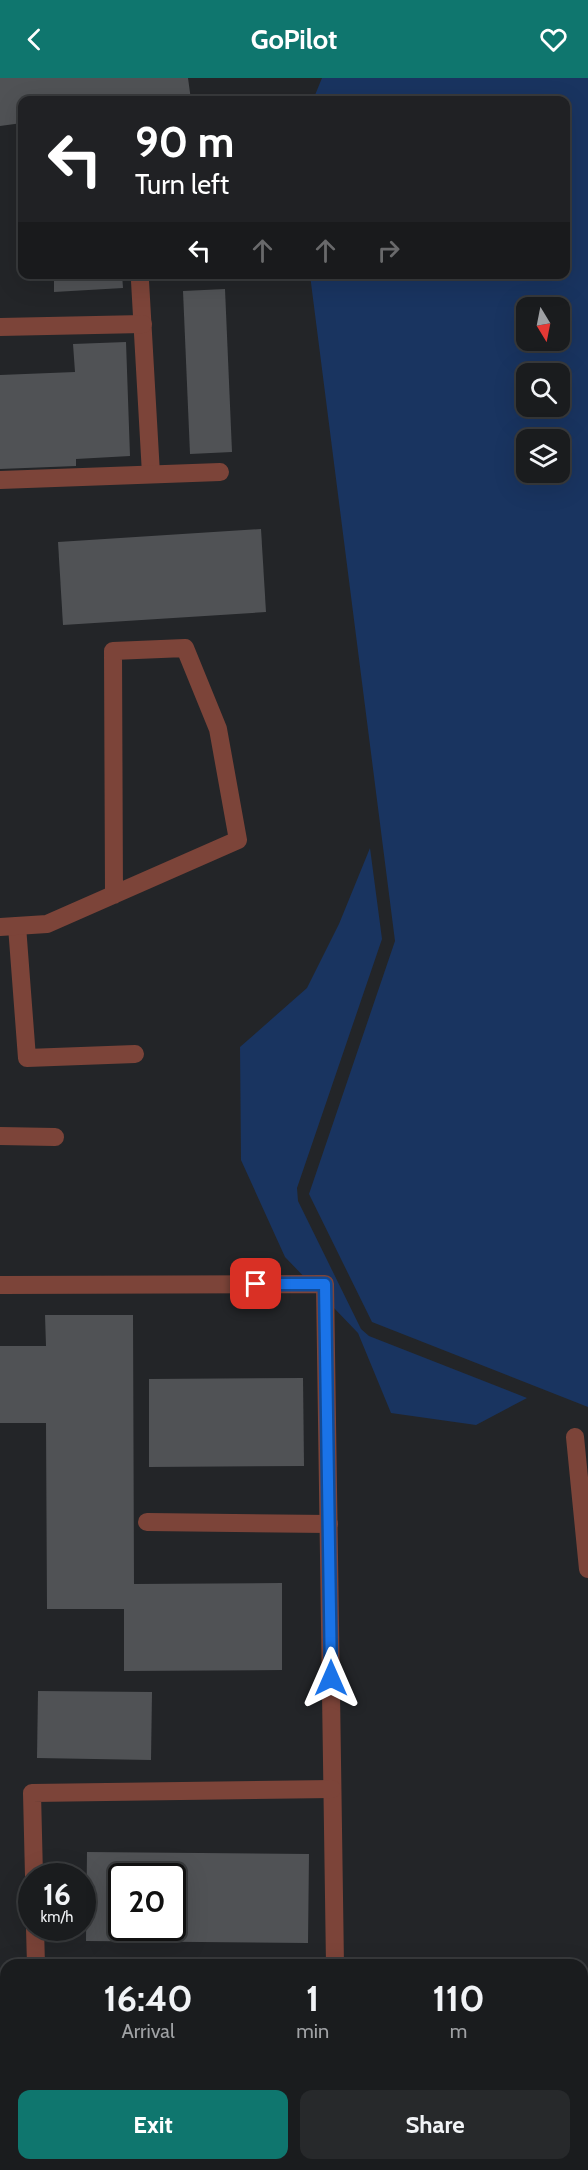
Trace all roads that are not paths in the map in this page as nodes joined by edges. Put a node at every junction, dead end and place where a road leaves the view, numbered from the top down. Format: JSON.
{"nodes":[{"id":1,"x":140,"y":281,"type":"dead end"},
{"id":2,"x":143,"y":324,"type":"junction"},
{"id":3,"x":0,"y":327,"type":"edge"},
{"id":4,"x":220,"y":472,"type":"dead end"},
{"id":5,"x":151,"y":474,"type":"junction"},
{"id":6,"x":0,"y":480,"type":"edge"},
{"id":7,"x":114,"y":895,"type":"junction"},
{"id":8,"x":8,"y":927,"type":"edge"},
{"id":9,"x":135,"y":1054,"type":"dead end"},
{"id":10,"x":0,"y":1136,"type":"edge"},
{"id":11,"x":55,"y":1137,"type":"dead end"},
{"id":12,"x":0,"y":1285,"type":"edge"},
{"id":13,"x":575,"y":1437,"type":"dead end"},
{"id":14,"x":147,"y":1522,"type":"dead end"},
{"id":15,"x":329,"y":1524,"type":"junction"},
{"id":16,"x":588,"y":1569,"type":"edge"},
{"id":17,"x":332,"y":1789,"type":"junction"},
{"id":18,"x":34,"y":1863,"type":"edge"},
{"id":19,"x":35,"y":1941,"type":"edge"},
{"id":20,"x":36,"y":1959,"type":"edge"},
{"id":21,"x":335,"y":1959,"type":"edge"}],
"edges":[{"from":1,"to":2,"type":"street"},
{"from":2,"to":3,"type":"street"},
{"from":2,"to":5,"type":"street"},
{"from":4,"to":5,"type":"street"},
{"from":5,"to":6,"type":"street"},
{"from":7,"to":7,"type":"street"},
{"from":7,"to":8,"type":"street"},
{"from":8,"to":9,"type":"street"},
{"from":10,"to":11,"type":"street"},
{"from":12,"to":15,"type":"street"},
{"from":13,"to":16,"type":"street"},
{"from":14,"to":15,"type":"street"},
{"from":15,"to":17,"type":"street"},
{"from":17,"to":18,"type":"street"},
{"from":17,"to":21,"type":"street"},
{"from":19,"to":20,"type":"street"}]}
